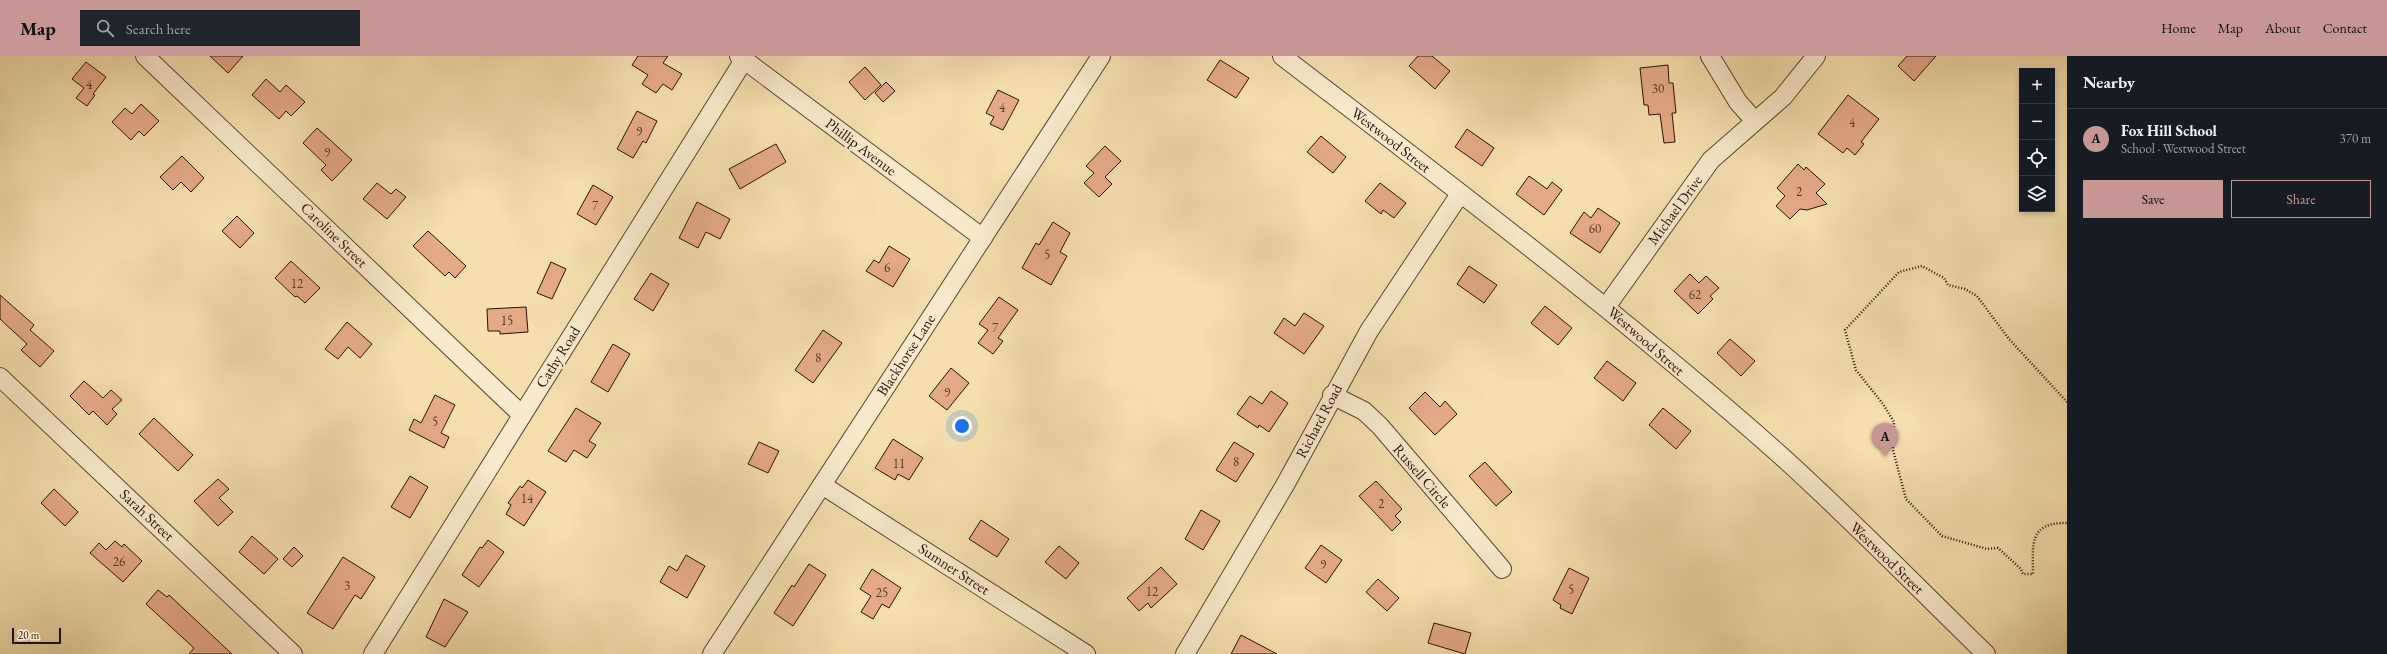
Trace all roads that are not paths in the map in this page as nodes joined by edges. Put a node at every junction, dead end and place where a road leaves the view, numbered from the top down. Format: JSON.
{"nodes":[{"id":1,"x":145,"y":56,"type":"edge"},
{"id":2,"x":1101,"y":56,"type":"edge"},
{"id":3,"x":1282,"y":56,"type":"edge"},
{"id":4,"x":1710,"y":56,"type":"edge"},
{"id":5,"x":1816,"y":56,"type":"edge"},
{"id":6,"x":741,"y":58,"type":"edge"},
{"id":7,"x":1754,"y":120,"type":"junction"},
{"id":8,"x":1460,"y":194,"type":"junction"},
{"id":9,"x":983,"y":238,"type":"junction"},
{"id":10,"x":1606,"y":307,"type":"junction"},
{"id":11,"x":0,"y":376,"type":"edge"},
{"id":12,"x":1332,"y":395,"type":"junction"},
{"id":13,"x":522,"y":415,"type":"junction"},
{"id":14,"x":822,"y":485,"type":"junction"},
{"id":15,"x":1502,"y":569,"type":"dead end"},
{"id":16,"x":293,"y":654,"type":"edge"},
{"id":17,"x":373,"y":654,"type":"edge"},
{"id":18,"x":712,"y":654,"type":"edge"},
{"id":19,"x":1086,"y":654,"type":"edge"},
{"id":20,"x":1185,"y":654,"type":"edge"},
{"id":21,"x":1986,"y":654,"type":"edge"}],
"edges":[{"from":1,"to":13,"type":"street","name":"Caroline Street"},
{"from":2,"to":9,"type":"street","name":"Blackhorse Lane"},
{"from":3,"to":8,"type":"street","name":"Westwood Street"},
{"from":4,"to":7,"type":"street"},
{"from":5,"to":7,"type":"street","name":"Michael Drive"},
{"from":6,"to":9,"type":"street","name":"Phillip Avenue"},
{"from":6,"to":13,"type":"street","name":"Cathy Road"},
{"from":7,"to":10,"type":"street","name":"Michael Drive"},
{"from":8,"to":10,"type":"street","name":"Westwood Street"},
{"from":8,"to":12,"type":"street","name":"Richard Road"},
{"from":9,"to":14,"type":"street","name":"Blackhorse Lane"},
{"from":10,"to":21,"type":"street","name":"Westwood Street"},
{"from":11,"to":16,"type":"street","name":"Sarah Street"},
{"from":12,"to":15,"type":"street","name":"Russell Circle"},
{"from":12,"to":20,"type":"street","name":"Richard Road"},
{"from":13,"to":17,"type":"street","name":"Cathy Road"},
{"from":14,"to":18,"type":"street","name":"Blackhorse Lane"},
{"from":14,"to":19,"type":"street","name":"Sumner Street"}]}
